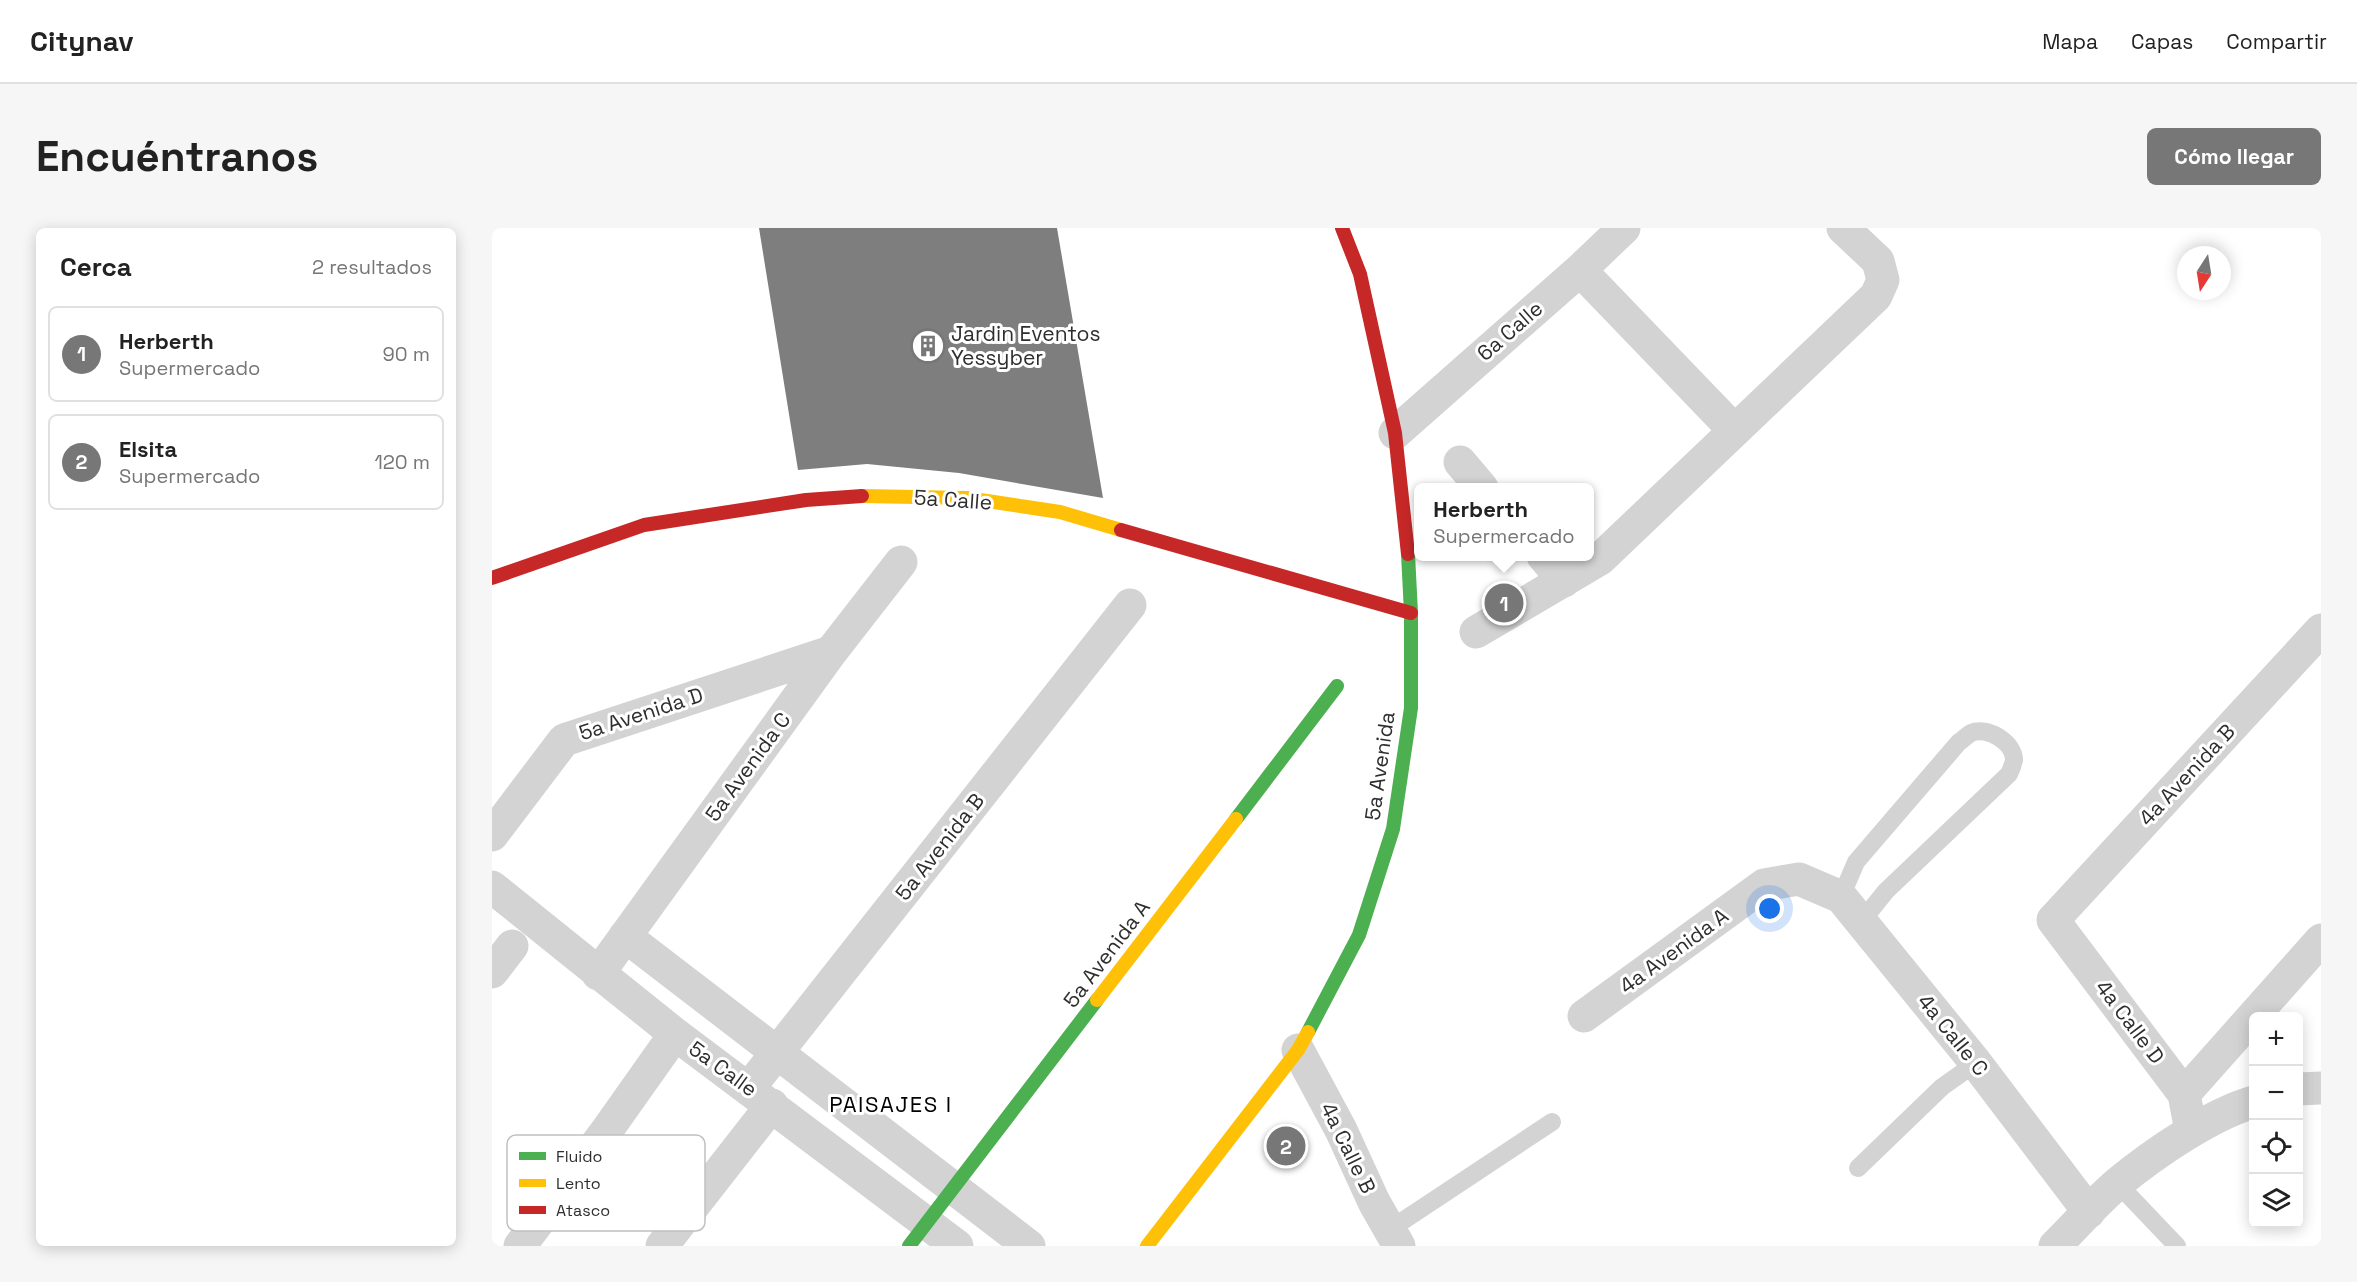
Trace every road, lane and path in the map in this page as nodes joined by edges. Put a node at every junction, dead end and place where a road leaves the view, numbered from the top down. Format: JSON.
{"nodes":[{"id":1,"x":1342,"y":228,"type":"edge"},
{"id":2,"x":1624,"y":228,"type":"edge"},
{"id":3,"x":1843,"y":228,"type":"edge"},
{"id":4,"x":1580,"y":270,"type":"junction"},
{"id":5,"x":1734,"y":430,"type":"junction"},
{"id":6,"x":1395,"y":432,"type":"junction"},
{"id":7,"x":1460,"y":462,"type":"dead end"},
{"id":8,"x":1478,"y":483,"type":"edge"},
{"id":9,"x":1547,"y":561,"type":"edge"},
{"id":10,"x":901,"y":562,"type":"dead end"},
{"id":11,"x":492,"y":578,"type":"edge"},
{"id":12,"x":1564,"y":581,"type":"junction"},
{"id":13,"x":1130,"y":605,"type":"dead end"},
{"id":14,"x":1411,"y":613,"type":"junction"},
{"id":15,"x":2321,"y":630,"type":"edge"},
{"id":16,"x":1476,"y":632,"type":"dead end"},
{"id":17,"x":831,"y":652,"type":"junction"},
{"id":18,"x":1337,"y":686,"type":"dead end"},
{"id":19,"x":492,"y":835,"type":"edge"},
{"id":20,"x":1799,"y":879,"type":"joint"},
{"id":21,"x":492,"y":887,"type":"edge"},
{"id":22,"x":1841,"y":897,"type":"junction"},
{"id":23,"x":2053,"y":920,"type":"joint"},
{"id":24,"x":1862,"y":922,"type":"junction"},
{"id":25,"x":625,"y":936,"type":"junction"},
{"id":26,"x":2321,"y":940,"type":"edge"},
{"id":27,"x":512,"y":946,"type":"dead end"},
{"id":28,"x":492,"y":972,"type":"edge"},
{"id":29,"x":598,"y":974,"type":"junction"},
{"id":30,"x":1584,"y":1016,"type":"dead end"},
{"id":31,"x":675,"y":1034,"type":"junction"},
{"id":32,"x":1298,"y":1050,"type":"junction"},
{"id":33,"x":778,"y":1053,"type":"junction"},
{"id":34,"x":1976,"y":1063,"type":"junction"},
{"id":35,"x":2321,"y":1088,"type":"edge"},
{"id":36,"x":2303,"y":1089,"type":"edge"},
{"id":37,"x":2184,"y":1094,"type":"junction"},
{"id":38,"x":761,"y":1096,"type":"junction"},
{"id":39,"x":2249,"y":1103,"type":"edge"},
{"id":40,"x":1552,"y":1122,"type":"dead end"},
{"id":41,"x":2191,"y":1131,"type":"junction"},
{"id":42,"x":603,"y":1135,"type":"edge"},
{"id":43,"x":1858,"y":1168,"type":"dead end"},
{"id":44,"x":705,"y":1181,"type":"edge"},
{"id":45,"x":2118,"y":1184,"type":"junction"},
{"id":46,"x":955,"y":1189,"type":"junction"},
{"id":47,"x":2089,"y":1212,"type":"junction"},
{"id":48,"x":531,"y":1231,"type":"edge"},
{"id":49,"x":672,"y":1231,"type":"edge"},
{"id":50,"x":919,"y":1235,"type":"edge"},
{"id":51,"x":1394,"y":1238,"type":"edge"},
{"id":52,"x":520,"y":1246,"type":"edge"},
{"id":53,"x":662,"y":1246,"type":"edge"},
{"id":54,"x":957,"y":1246,"type":"edge"},
{"id":55,"x":1029,"y":1246,"type":"edge"},
{"id":56,"x":1147,"y":1246,"type":"edge"},
{"id":57,"x":2055,"y":1246,"type":"edge"},
{"id":58,"x":2177,"y":1246,"type":"edge"}],
"edges":[{"from":1,"to":6,"type":"street","name":"5a Avenida"},
{"from":2,"to":4,"type":"street","name":"6a Calle"},
{"from":3,"to":5,"type":"street"},
{"from":4,"to":5,"type":"street"},
{"from":4,"to":6,"type":"street","name":"6a Calle"},
{"from":5,"to":12,"type":"street"},
{"from":6,"to":14,"type":"street","name":"5a Avenida"},
{"from":7,"to":8,"type":"street"},
{"from":9,"to":12,"type":"street"},
{"from":10,"to":17,"type":"street","name":"5a Avenida C"},
{"from":11,"to":14,"type":"street","name":"5a Calle"},
{"from":12,"to":16,"type":"street"},
{"from":13,"to":33,"type":"street","name":"5a Avenida B"},
{"from":14,"to":32,"type":"street","name":"5a Avenida"},
{"from":15,"to":23,"type":"street","name":"4a Avenida B"},
{"from":17,"to":19,"type":"street","name":"5a Avenida D"},
{"from":17,"to":25,"type":"street","name":"5a Avenida C"},
{"from":18,"to":46,"type":"street","name":"5a Avenida A"},
{"from":20,"to":22,"type":"street","name":"4a Calle C"},
{"from":20,"to":30,"type":"street","name":"4a Avenida A"},
{"from":21,"to":29,"type":"street","name":"5a Calle"},
{"from":22,"to":24,"type":"street","name":"4a Calle C"},
{"from":22,"to":24,"type":"lane"},
{"from":23,"to":37,"type":"street","name":"4a Calle D"},
{"from":24,"to":34,"type":"street","name":"4a Calle C"},
{"from":25,"to":29,"type":"street","name":"5a Avenida C"},
{"from":25,"to":33,"type":"street"},
{"from":26,"to":37,"type":"street"},
{"from":27,"to":28,"type":"street"},
{"from":29,"to":31,"type":"street","name":"5a Calle"},
{"from":31,"to":38,"type":"street","name":"5a Calle"},
{"from":31,"to":42,"type":"street"},
{"from":32,"to":51,"type":"street","name":"4a Calle B"},
{"from":32,"to":56,"type":"street","name":"5a Avenida"},
{"from":33,"to":38,"type":"street","name":"5a Avenida B"},
{"from":33,"to":46,"type":"street"},
{"from":34,"to":43,"type":"lane"},
{"from":34,"to":47,"type":"street","name":"4a Calle C"},
{"from":35,"to":36,"type":"street"},
{"from":37,"to":41,"type":"street","name":"4a Calle D"},
{"from":38,"to":44,"type":"street","name":"5a Avenida B"},
{"from":38,"to":50,"type":"street","name":"5a Calle"},
{"from":39,"to":41,"type":"street"},
{"from":40,"to":51,"type":"lane"},
{"from":41,"to":45,"type":"street"},
{"from":45,"to":47,"type":"street"},
{"from":45,"to":58,"type":"lane"},
{"from":46,"to":50,"type":"street","name":"5a Avenida A"},
{"from":46,"to":55,"type":"street"},
{"from":47,"to":57,"type":"street"},
{"from":48,"to":52,"type":"street"},
{"from":49,"to":53,"type":"street","name":"5a Avenida B"},
{"from":50,"to":54,"type":"street","name":"5a Calle"}]}
